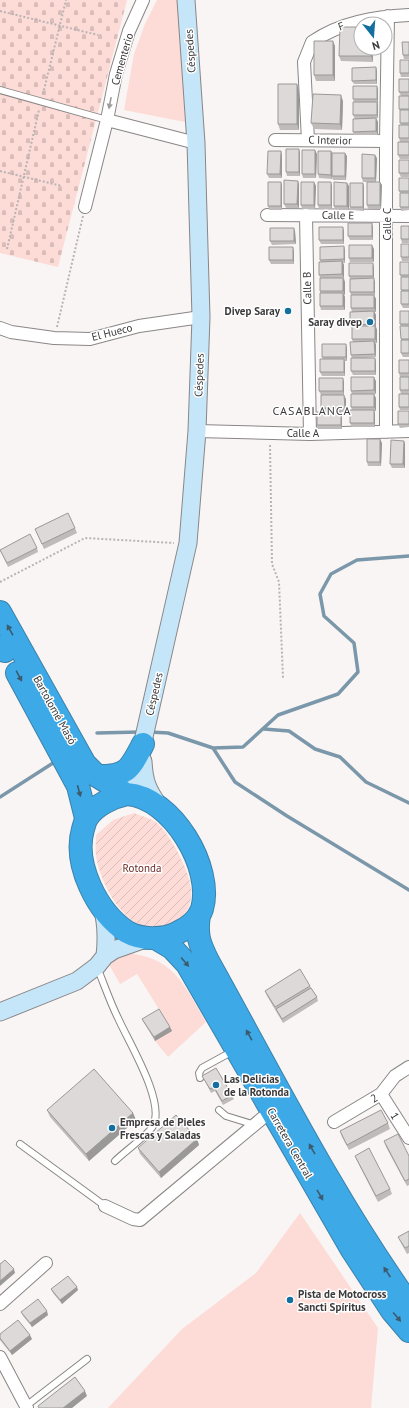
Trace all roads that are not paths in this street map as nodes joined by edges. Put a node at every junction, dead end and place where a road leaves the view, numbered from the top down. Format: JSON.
{"nodes":[{"id":1,"x":143,"y":0,"type":"edge"},
{"id":2,"x":186,"y":0,"type":"edge"},
{"id":3,"x":409,"y":15,"type":"edge"},
{"id":4,"x":388,"y":16,"type":"edge"},
{"id":5,"x":353,"y":23,"type":"edge"},
{"id":6,"x":387,"y":56,"type":"edge"},
{"id":7,"x":0,"y":90,"type":"edge"},
{"id":8,"x":107,"y":120,"type":"junction"},
{"id":9,"x":275,"y":140,"type":"dead end"},
{"id":10,"x":308,"y":140,"type":"junction"},
{"id":11,"x":386,"y":141,"type":"junction"},
{"id":12,"x":196,"y":143,"type":"junction"},
{"id":13,"x":85,"y":207,"type":"road end"},
{"id":14,"x":267,"y":215,"type":"dead end"},
{"id":15,"x":306,"y":215,"type":"junction"},
{"id":16,"x":387,"y":216,"type":"junction"},
{"id":17,"x":409,"y":216,"type":"edge"},
{"id":18,"x":200,"y":317,"type":"junction"},
{"id":19,"x":0,"y":328,"type":"edge"},
{"id":20,"x":197,"y":431,"type":"junction"},
{"id":21,"x":409,"y":431,"type":"edge"},
{"id":22,"x":386,"y":432,"type":"junction"},
{"id":23,"x":310,"y":434,"type":"junction"},
{"id":24,"x":0,"y":612,"type":"edge"},
{"id":25,"x":2,"y":647,"type":"edge"},
{"id":26,"x":144,"y":742,"type":"junction"},
{"id":27,"x":97,"y":776,"type":"junction"},
{"id":28,"x":127,"y":794,"type":"junction"},
{"id":29,"x":159,"y":806,"type":"junction"},
{"id":30,"x":86,"y":818,"type":"junction"},
{"id":31,"x":102,"y":905,"type":"junction"},
{"id":32,"x":199,"y":915,"type":"junction"},
{"id":33,"x":151,"y":938,"type":"junction"},
{"id":34,"x":101,"y":961,"type":"junction"},
{"id":35,"x":0,"y":1012,"type":"edge"},
{"id":36,"x":235,"y":1050,"type":"junction"},
{"id":37,"x":409,"y":1067,"type":"edge"},
{"id":38,"x":200,"y":1078,"type":"dead end"},
{"id":39,"x":381,"y":1094,"type":"junction"},
{"id":40,"x":219,"y":1110,"type":"dead end"},
{"id":41,"x":271,"y":1111,"type":"junction"},
{"id":42,"x":334,"y":1122,"type":"dead end"},
{"id":43,"x":255,"y":1125,"type":"junction"},
{"id":44,"x":409,"y":1138,"type":"edge"},
{"id":45,"x":20,"y":1144,"type":"dead end"},
{"id":46,"x":115,"y":1161,"type":"dead end"},
{"id":47,"x":106,"y":1206,"type":"joint"},
{"id":48,"x":46,"y":1263,"type":"dead end"},
{"id":49,"x":407,"y":1297,"type":"edge"},
{"id":50,"x":0,"y":1304,"type":"edge"},
{"id":51,"x":409,"y":1331,"type":"edge"},
{"id":52,"x":0,"y":1357,"type":"edge"},
{"id":53,"x":86,"y":1359,"type":"dead end"},
{"id":54,"x":26,"y":1407,"type":"edge"}],
"edges":[{"from":1,"to":8,"type":"street","name":"Cementerio","one_way":true},
{"from":2,"to":12,"type":"street","name":"Céspedes"},
{"from":3,"to":4,"type":"street","name":"F"},
{"from":5,"to":10,"type":"street","name":"F"},
{"from":6,"to":11,"type":"street","name":"Calle C"},
{"from":7,"to":8,"type":"lane"},
{"from":8,"to":12,"type":"street"},
{"from":8,"to":13,"type":"street","name":"Cementerio"},
{"from":9,"to":10,"type":"street","name":"C Interior"},
{"from":10,"to":11,"type":"street","name":"C Interior"},
{"from":11,"to":16,"type":"street","name":"Calle C"},
{"from":12,"to":18,"type":"street","name":"Céspedes"},
{"from":14,"to":15,"type":"street","name":"Calle E"},
{"from":15,"to":16,"type":"street","name":"Calle E"},
{"from":15,"to":23,"type":"street","name":"Calle B"},
{"from":16,"to":17,"type":"street","name":"Calle E"},
{"from":16,"to":22,"type":"street","name":"Calle C"},
{"from":18,"to":19,"type":"street","name":"El Hueco"},
{"from":18,"to":20,"type":"street","name":"Céspedes"},
{"from":20,"to":23,"type":"street","name":"Calle A"},
{"from":20,"to":26,"type":"street","name":"Céspedes"},
{"from":21,"to":22,"type":"street","name":"Calle A"},
{"from":22,"to":23,"type":"street","name":"Calle A"},
{"from":27,"to":24,"type":"highway","name":"Bartolomé Masó","one_way":true},
{"from":25,"to":30,"type":"highway","name":"Bartolomé Masó","one_way":true},
{"from":26,"to":27,"type":"highway"},
{"from":26,"to":28,"type":"street","name":"Céspedes"},
{"from":26,"to":29,"type":"street","name":"Céspedes"},
{"from":27,"to":28,"type":"highway","name":"Bartolomé Masó"},
{"from":28,"to":29,"type":"highway"},
{"from":28,"to":30,"type":"highway"},
{"from":29,"to":32,"type":"highway"},
{"from":30,"to":31,"type":"highway"},
{"from":31,"to":33,"type":"highway"},
{"from":31,"to":34,"type":"street"},
{"from":32,"to":33,"type":"highway"},
{"from":49,"to":32,"type":"highway","name":"Carretera Central","one_way":true},
{"from":33,"to":34,"type":"street"},
{"from":33,"to":36,"type":"highway","name":"Carretera Central","one_way":true},
{"from":34,"to":35,"type":"street"},
{"from":34,"to":46,"type":"lane"},
{"from":36,"to":38,"type":"lane"},
{"from":36,"to":41,"type":"highway","name":"Carretera Central"},
{"from":37,"to":39,"type":"street","name":"2"},
{"from":39,"to":42,"type":"street","name":"2"},
{"from":39,"to":44,"type":"street","name":"1"},
{"from":40,"to":43,"type":"lane"},
{"from":41,"to":43,"type":"street"},
{"from":41,"to":51,"type":"highway","name":"Carretera Central","one_way":true},
{"from":43,"to":47,"type":"street"},
{"from":45,"to":47,"type":"lane"},
{"from":48,"to":50,"type":"street"},
{"from":52,"to":54,"type":"street"},
{"from":53,"to":54,"type":"lane"}]}
